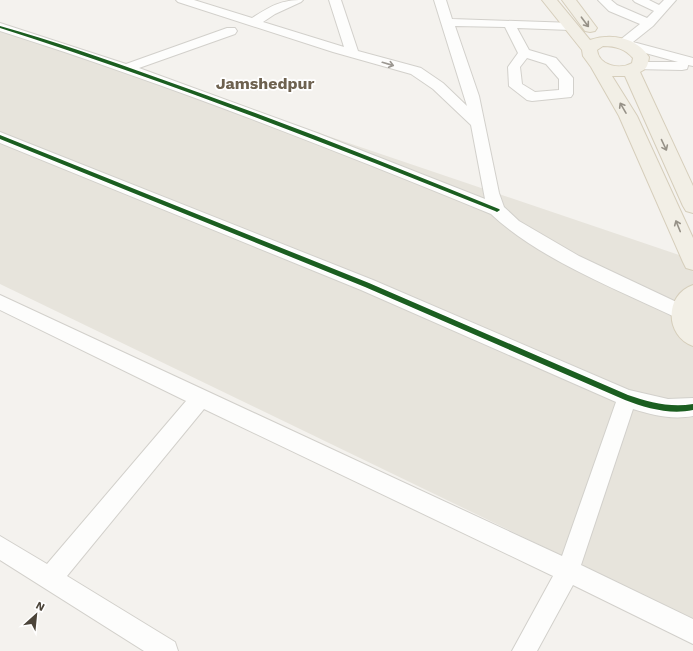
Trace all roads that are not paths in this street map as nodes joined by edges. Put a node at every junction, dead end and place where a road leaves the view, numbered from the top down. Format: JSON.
{"nodes":[{"id":1,"x":182,"y":0,"type":"edge"},
{"id":2,"x":265,"y":0,"type":"edge"},
{"id":3,"x":297,"y":0,"type":"edge"},
{"id":4,"x":335,"y":0,"type":"edge"},
{"id":5,"x":440,"y":0,"type":"edge"},
{"id":6,"x":549,"y":0,"type":"edge"},
{"id":7,"x":569,"y":0,"type":"edge"},
{"id":8,"x":604,"y":0,"type":"edge"},
{"id":9,"x":639,"y":0,"type":"edge"},
{"id":10,"x":670,"y":0,"type":"edge"},
{"id":11,"x":662,"y":10,"type":"junction"},
{"id":12,"x":271,"y":11,"type":"junction"},
{"id":13,"x":254,"y":22,"type":"junction"},
{"id":14,"x":448,"y":22,"type":"junction"},
{"id":15,"x":649,"y":23,"type":"junction"},
{"id":16,"x":509,"y":24,"type":"junction"},
{"id":17,"x":570,"y":26,"type":"junction"},
{"id":18,"x":0,"y":27,"type":"edge"},
{"id":19,"x":231,"y":31,"type":"dead end"},
{"id":20,"x":605,"y":40,"type":"junction"},
{"id":21,"x":628,"y":44,"type":"junction"},
{"id":22,"x":337,"y":49,"type":"junction"},
{"id":23,"x":589,"y":49,"type":"junction"},
{"id":24,"x":524,"y":53,"type":"dead end"},
{"id":25,"x":352,"y":54,"type":"junction"},
{"id":26,"x":693,"y":62,"type":"edge"},
{"id":27,"x":598,"y":65,"type":"junction"},
{"id":28,"x":693,"y":66,"type":"edge"},
{"id":29,"x":126,"y":68,"type":"junction"},
{"id":30,"x":636,"y":68,"type":"junction"},
{"id":31,"x":438,"y":86,"type":"junction"},
{"id":32,"x":477,"y":123,"type":"junction"},
{"id":33,"x":0,"y":137,"type":"edge"},
{"id":34,"x":693,"y":206,"type":"edge"},
{"id":35,"x":497,"y":210,"type":"junction"},
{"id":36,"x":693,"y":262,"type":"edge"},
{"id":37,"x":0,"y":302,"type":"edge"},
{"id":38,"x":687,"y":303,"type":"edge"},
{"id":39,"x":693,"y":336,"type":"edge"},
{"id":40,"x":201,"y":398,"type":"junction"},
{"id":41,"x":627,"y":398,"type":"junction"},
{"id":42,"x":693,"y":407,"type":"edge"},
{"id":43,"x":0,"y":547,"type":"edge"},
{"id":44,"x":568,"y":571,"type":"junction"},
{"id":45,"x":50,"y":578,"type":"junction"},
{"id":46,"x":693,"y":632,"type":"edge"},
{"id":47,"x":166,"y":651,"type":"edge"},
{"id":48,"x":524,"y":651,"type":"edge"}],
"edges":[{"from":1,"to":13,"type":"street"},
{"from":2,"to":12,"type":"street"},
{"from":3,"to":12,"type":"street"},
{"from":4,"to":25,"type":"street"},
{"from":5,"to":14,"type":"street"},
{"from":6,"to":17,"type":"main road"},
{"from":7,"to":20,"type":"main road","one_way":true},
{"from":8,"to":15,"type":"street"},
{"from":9,"to":11,"type":"street"},
{"from":10,"to":11,"type":"street"},
{"from":11,"to":15,"type":"street"},
{"from":12,"to":13,"type":"street"},
{"from":13,"to":22,"type":"street"},
{"from":14,"to":16,"type":"street"},
{"from":14,"to":32,"type":"street"},
{"from":15,"to":21,"type":"street"},
{"from":16,"to":17,"type":"street"},
{"from":16,"to":24,"type":"street"},
{"from":17,"to":23,"type":"main road"},
{"from":18,"to":29,"type":"street"},
{"from":19,"to":29,"type":"street"},
{"from":20,"to":21,"type":"main road"},
{"from":20,"to":23,"type":"main road"},
{"from":21,"to":26,"type":"street"},
{"from":21,"to":30,"type":"main road"},
{"from":22,"to":25,"type":"street"},
{"from":22,"to":31,"type":"street"},
{"from":23,"to":27,"type":"main road"},
{"from":25,"to":31,"type":"street","one_way":true},
{"from":27,"to":30,"type":"main road"},
{"from":36,"to":27,"type":"main road","one_way":true},
{"from":28,"to":30,"type":"street"},
{"from":29,"to":35,"type":"street"},
{"from":30,"to":34,"type":"main road","one_way":true},
{"from":31,"to":32,"type":"street"},
{"from":32,"to":35,"type":"street"},
{"from":33,"to":41,"type":"street"},
{"from":35,"to":38,"type":"street"},
{"from":37,"to":40,"type":"street"},
{"from":38,"to":39,"type":"main road"},
{"from":40,"to":44,"type":"street"},
{"from":40,"to":45,"type":"street"},
{"from":41,"to":42,"type":"street"},
{"from":41,"to":44,"type":"street"},
{"from":43,"to":45,"type":"street"},
{"from":44,"to":46,"type":"street"},
{"from":44,"to":48,"type":"street"},
{"from":45,"to":47,"type":"street"}]}
